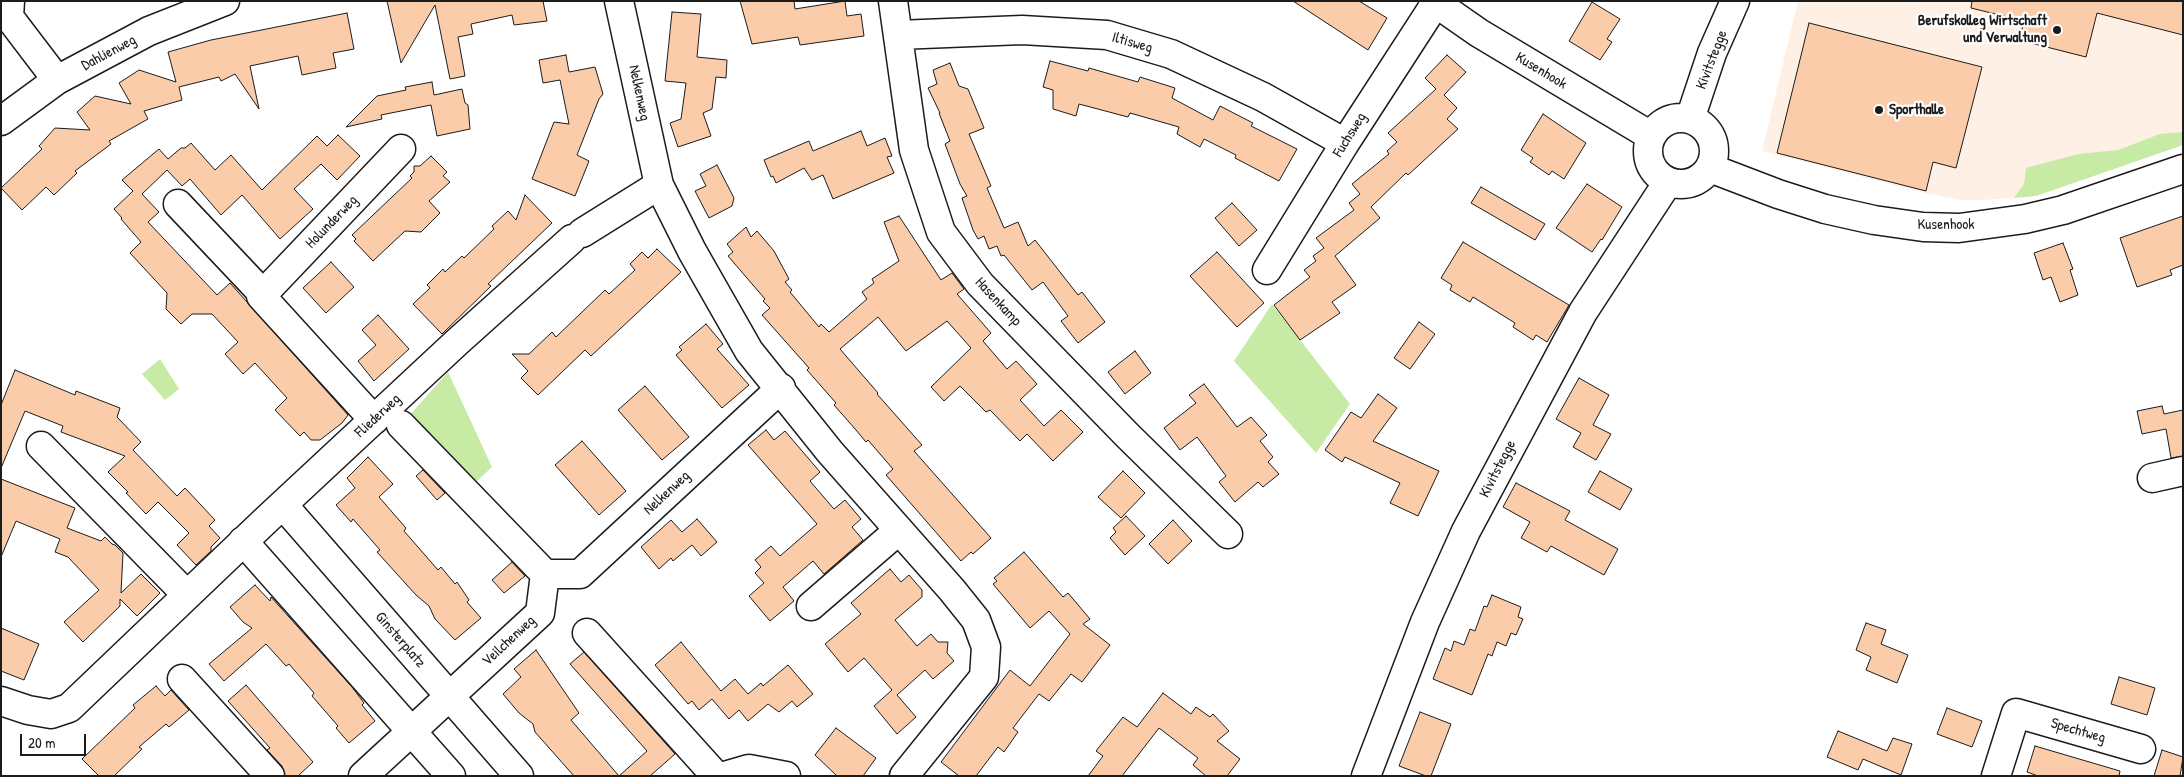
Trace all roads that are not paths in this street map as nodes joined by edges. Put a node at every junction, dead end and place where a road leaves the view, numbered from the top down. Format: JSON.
{"nodes":[{"id":1,"x":10,"y":1,"type":"edge"},
{"id":2,"x":225,"y":1,"type":"edge"},
{"id":3,"x":619,"y":1,"type":"edge"},
{"id":4,"x":893,"y":1,"type":"edge"},
{"id":5,"x":1735,"y":1,"type":"edge"},
{"id":6,"x":1435,"y":2,"type":"edge"},
{"id":7,"x":898,"y":35,"type":"junction"},
{"id":8,"x":58,"y":80,"type":"junction"},
{"id":9,"x":1690,"y":119,"type":"junction"},
{"id":10,"x":1,"y":120,"type":"edge"},
{"id":11,"x":1652,"y":136,"type":"junction"},
{"id":12,"x":1345,"y":143,"type":"junction"},
{"id":13,"x":401,"y":149,"type":"dead end"},
{"id":14,"x":1710,"y":168,"type":"junction"},
{"id":15,"x":2183,"y":169,"type":"edge"},
{"id":16,"x":1668,"y":182,"type":"junction"},
{"id":17,"x":659,"y":185,"type":"junction"},
{"id":18,"x":178,"y":204,"type":"dead end"},
{"id":19,"x":1267,"y":270,"type":"dead end"},
{"id":20,"x":263,"y":294,"type":"junction"},
{"id":21,"x":781,"y":388,"type":"junction"},
{"id":22,"x":374,"y":420,"type":"junction"},
{"id":23,"x":401,"y":425,"type":"dead end"},
{"id":24,"x":41,"y":446,"type":"dead end"},
{"id":25,"x":2183,"y":471,"type":"edge"},
{"id":26,"x":2152,"y":478,"type":"dead end"},
{"id":27,"x":282,"y":505,"type":"junction"},
{"id":28,"x":899,"y":530,"type":"junction"},
{"id":29,"x":1228,"y":534,"type":"dead end"},
{"id":30,"x":243,"y":541,"type":"junction"},
{"id":31,"x":545,"y":574,"type":"junction"},
{"id":32,"x":187,"y":596,"type":"junction"},
{"id":33,"x":811,"y":606,"type":"dead end"},
{"id":34,"x":588,"y":633,"type":"dead end"},
{"id":35,"x":182,"y":679,"type":"dead end"},
{"id":36,"x":450,"y":697,"type":"junction"},
{"id":37,"x":1,"y":701,"type":"edge"},
{"id":38,"x":412,"y":730,"type":"junction"},
{"id":39,"x":2141,"y":749,"type":"dead end"},
{"id":40,"x":270,"y":776,"type":"edge"},
{"id":41,"x":363,"y":776,"type":"edge"},
{"id":42,"x":451,"y":776,"type":"edge"},
{"id":43,"x":519,"y":776,"type":"edge"},
{"id":44,"x":716,"y":776,"type":"edge"},
{"id":45,"x":725,"y":776,"type":"edge"},
{"id":46,"x":786,"y":776,"type":"edge"},
{"id":47,"x":904,"y":776,"type":"edge"},
{"id":48,"x":1366,"y":776,"type":"edge"},
{"id":49,"x":1996,"y":776,"type":"edge"}],
"edges":[{"from":1,"to":8,"type":"street"},
{"from":2,"to":8,"type":"street","name":"Dahlienweg"},
{"from":3,"to":17,"type":"street","name":"Nelkenweg"},
{"from":4,"to":7,"type":"street","name":"Hasenkamp"},
{"from":5,"to":9,"type":"street","name":"Kivitstegge"},
{"from":6,"to":11,"type":"street","name":"Kusenhook"},
{"from":6,"to":12,"type":"street","name":"Fuchsweg"},
{"from":7,"to":12,"type":"street","name":"Iltisweg"},
{"from":7,"to":29,"type":"street","name":"Hasenkamp"},
{"from":8,"to":10,"type":"street","name":"Dahlienweg"},
{"from":9,"to":11,"type":"street"},
{"from":9,"to":14,"type":"street"},
{"from":11,"to":16,"type":"street"},
{"from":12,"to":19,"type":"street","name":"Fuchsweg"},
{"from":13,"to":20,"type":"street","name":"Holunderweg"},
{"from":14,"to":15,"type":"street","name":"Kusenhook"},
{"from":14,"to":16,"type":"street"},
{"from":16,"to":48,"type":"street","name":"Kivitstegge"},
{"from":17,"to":21,"type":"street","name":"Nelkenweg"},
{"from":17,"to":22,"type":"street","name":"Fliederweg"},
{"from":18,"to":20,"type":"street"},
{"from":20,"to":22,"type":"street"},
{"from":21,"to":28,"type":"street","name":"Nelkenweg"},
{"from":21,"to":31,"type":"street","name":"Nelkenweg"},
{"from":22,"to":27,"type":"street","name":"Fliederweg"},
{"from":23,"to":31,"type":"street","name":"Fliederweg"},
{"from":24,"to":32,"type":"street"},
{"from":25,"to":26,"type":"street"},
{"from":27,"to":30,"type":"street","name":"Fliederweg"},
{"from":27,"to":36,"type":"street","name":"Ginsterplatz"},
{"from":28,"to":33,"type":"street"},
{"from":28,"to":47,"type":"street","name":"Nelkenweg"},
{"from":30,"to":32,"type":"street","name":"Fliederweg"},
{"from":30,"to":38,"type":"street"},
{"from":31,"to":36,"type":"street","name":"Veilchenweg"},
{"from":32,"to":37,"type":"street","name":"Fliederweg"},
{"from":34,"to":44,"type":"street"},
{"from":35,"to":40,"type":"street"},
{"from":36,"to":38,"type":"street","name":"Veilchenweg"},
{"from":36,"to":43,"type":"street","name":"Ginsterplatz"},
{"from":38,"to":41,"type":"street"},
{"from":38,"to":42,"type":"street"},
{"from":39,"to":49,"type":"street","name":"Spechtweg"},
{"from":45,"to":46,"type":"street"}]}
